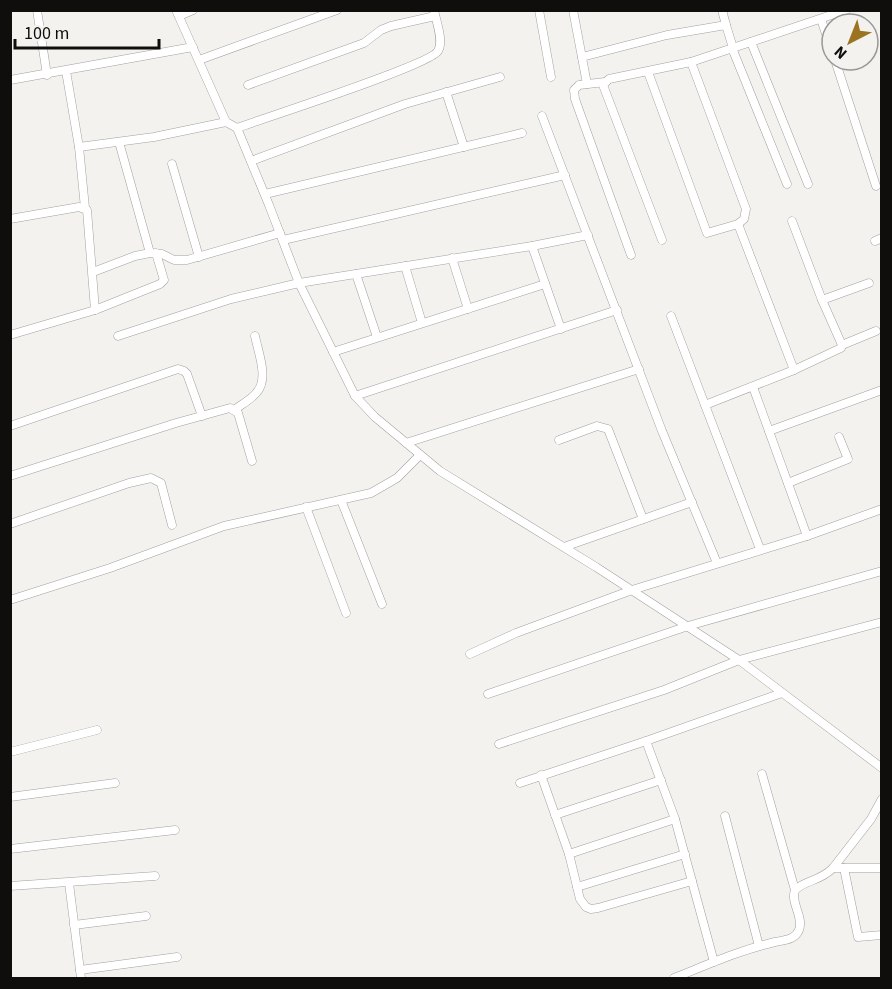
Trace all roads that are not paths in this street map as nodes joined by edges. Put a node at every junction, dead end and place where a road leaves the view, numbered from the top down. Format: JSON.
{"nodes":[{"id":1,"x":37,"y":10,"type":"edge"},
{"id":2,"x":193,"y":10,"type":"edge"},
{"id":3,"x":337,"y":10,"type":"edge"},
{"id":4,"x":539,"y":10,"type":"edge"},
{"id":5,"x":722,"y":10,"type":"edge"},
{"id":6,"x":574,"y":11,"type":"edge"},
{"id":7,"x":178,"y":13,"type":"edge"},
{"id":8,"x":435,"y":13,"type":"edge"},
{"id":9,"x":820,"y":19,"type":"edge"},
{"id":10,"x":726,"y":25,"type":"junction"},
{"id":11,"x":751,"y":42,"type":"junction"},
{"id":12,"x":193,"y":47,"type":"junction"},
{"id":13,"x":732,"y":48,"type":"junction"},
{"id":14,"x":582,"y":57,"type":"junction"},
{"id":15,"x":199,"y":60,"type":"junction"},
{"id":16,"x":691,"y":62,"type":"junction"},
{"id":17,"x":66,"y":71,"type":"junction"},
{"id":18,"x":648,"y":72,"type":"junction"},
{"id":19,"x":839,"y":72,"type":"edge"},
{"id":20,"x":47,"y":75,"type":"junction"},
{"id":21,"x":500,"y":77,"type":"dead end"},
{"id":22,"x":551,"y":77,"type":"dead end"},
{"id":23,"x":10,"y":80,"type":"edge"},
{"id":24,"x":605,"y":82,"type":"junction"},
{"id":25,"x":587,"y":84,"type":"junction"},
{"id":26,"x":248,"y":85,"type":"dead end"},
{"id":27,"x":446,"y":92,"type":"junction"},
{"id":28,"x":542,"y":116,"type":"dead end"},
{"id":29,"x":226,"y":122,"type":"junction"},
{"id":30,"x":237,"y":128,"type":"junction"},
{"id":31,"x":522,"y":133,"type":"dead end"},
{"id":32,"x":119,"y":142,"type":"junction"},
{"id":33,"x":79,"y":147,"type":"junction"},
{"id":34,"x":464,"y":147,"type":"junction"},
{"id":35,"x":251,"y":161,"type":"junction"},
{"id":36,"x":172,"y":164,"type":"dead end"},
{"id":37,"x":565,"y":175,"type":"junction"},
{"id":38,"x":787,"y":184,"type":"dead end"},
{"id":39,"x":807,"y":184,"type":"dead end"},
{"id":40,"x":876,"y":186,"type":"dead end"},
{"id":41,"x":265,"y":194,"type":"junction"},
{"id":42,"x":85,"y":208,"type":"junction"},
{"id":43,"x":10,"y":219,"type":"edge"},
{"id":44,"x":792,"y":221,"type":"dead end"},
{"id":45,"x":738,"y":224,"type":"junction"},
{"id":46,"x":588,"y":235,"type":"junction"},
{"id":47,"x":282,"y":236,"type":"junction"},
{"id":48,"x":662,"y":240,"type":"dead end"},
{"id":49,"x":532,"y":246,"type":"junction"},
{"id":50,"x":153,"y":253,"type":"junction"},
{"id":51,"x":631,"y":255,"type":"dead end"},
{"id":52,"x":200,"y":257,"type":"junction"},
{"id":53,"x":452,"y":258,"type":"junction"},
{"id":54,"x":405,"y":266,"type":"junction"},
{"id":55,"x":93,"y":272,"type":"junction"},
{"id":56,"x":356,"y":274,"type":"junction"},
{"id":57,"x":869,"y":283,"type":"dead end"},
{"id":58,"x":299,"y":284,"type":"junction"},
{"id":59,"x":545,"y":284,"type":"junction"},
{"id":60,"x":822,"y":300,"type":"junction"},
{"id":61,"x":468,"y":309,"type":"junction"},
{"id":62,"x":95,"y":310,"type":"junction"},
{"id":63,"x":617,"y":310,"type":"junction"},
{"id":64,"x":671,"y":316,"type":"dead end"},
{"id":65,"x":422,"y":323,"type":"junction"},
{"id":66,"x":561,"y":329,"type":"junction"},
{"id":67,"x":876,"y":331,"type":"dead end"},
{"id":68,"x":10,"y":335,"type":"edge"},
{"id":69,"x":118,"y":336,"type":"dead end"},
{"id":70,"x":255,"y":336,"type":"dead end"},
{"id":71,"x":377,"y":337,"type":"junction"},
{"id":72,"x":842,"y":345,"type":"junction"},
{"id":73,"x":333,"y":352,"type":"junction"},
{"id":74,"x":639,"y":369,"type":"junction"},
{"id":75,"x":794,"y":370,"type":"junction"},
{"id":76,"x":753,"y":387,"type":"junction"},
{"id":77,"x":882,"y":390,"type":"edge"},
{"id":78,"x":355,"y":396,"type":"junction"},
{"id":79,"x":705,"y":405,"type":"junction"},
{"id":80,"x":234,"y":410,"type":"junction"},
{"id":81,"x":202,"y":416,"type":"junction"},
{"id":82,"x":10,"y":426,"type":"edge"},
{"id":83,"x":769,"y":431,"type":"junction"},
{"id":84,"x":839,"y":437,"type":"dead end"},
{"id":85,"x":559,"y":440,"type":"dead end"},
{"id":86,"x":406,"y":443,"type":"junction"},
{"id":87,"x":420,"y":455,"type":"junction"},
{"id":88,"x":252,"y":461,"type":"dead end"},
{"id":89,"x":10,"y":476,"type":"edge"},
{"id":90,"x":788,"y":483,"type":"junction"},
{"id":91,"x":340,"y":500,"type":"junction"},
{"id":92,"x":692,"y":502,"type":"junction"},
{"id":93,"x":306,"y":507,"type":"junction"},
{"id":94,"x":882,"y":509,"type":"edge"},
{"id":95,"x":643,"y":519,"type":"junction"},
{"id":96,"x":10,"y":524,"type":"edge"},
{"id":97,"x":172,"y":525,"type":"dead end"},
{"id":98,"x":807,"y":536,"type":"junction"},
{"id":99,"x":564,"y":547,"type":"junction"},
{"id":100,"x":760,"y":549,"type":"junction"},
{"id":101,"x":717,"y":563,"type":"junction"},
{"id":102,"x":882,"y":571,"type":"edge"},
{"id":103,"x":632,"y":590,"type":"junction"},
{"id":104,"x":10,"y":600,"type":"edge"},
{"id":105,"x":382,"y":604,"type":"dead end"},
{"id":106,"x":346,"y":613,"type":"dead end"},
{"id":107,"x":882,"y":622,"type":"edge"},
{"id":108,"x":688,"y":626,"type":"junction"},
{"id":109,"x":470,"y":654,"type":"dead end"},
{"id":110,"x":739,"y":660,"type":"junction"},
{"id":111,"x":782,"y":693,"type":"junction"},
{"id":112,"x":488,"y":694,"type":"dead end"},
{"id":113,"x":98,"y":730,"type":"dead end"},
{"id":114,"x":646,"y":741,"type":"junction"},
{"id":115,"x":499,"y":744,"type":"dead end"},
{"id":116,"x":10,"y":752,"type":"edge"},
{"id":117,"x":882,"y":768,"type":"edge"},
{"id":118,"x":762,"y":774,"type":"dead end"},
{"id":119,"x":541,"y":775,"type":"junction"},
{"id":120,"x":661,"y":780,"type":"junction"},
{"id":121,"x":115,"y":783,"type":"dead end"},
{"id":122,"x":520,"y":783,"type":"dead end"},
{"id":123,"x":10,"y":797,"type":"edge"},
{"id":124,"x":882,"y":799,"type":"edge"},
{"id":125,"x":555,"y":815,"type":"junction"},
{"id":126,"x":725,"y":816,"type":"dead end"},
{"id":127,"x":675,"y":819,"type":"junction"},
{"id":128,"x":175,"y":830,"type":"dead end"},
{"id":129,"x":10,"y":849,"type":"edge"},
{"id":130,"x":569,"y":854,"type":"junction"},
{"id":131,"x":685,"y":854,"type":"junction"},
{"id":132,"x":833,"y":867,"type":"junction"},
{"id":133,"x":844,"y":868,"type":"junction"},
{"id":134,"x":882,"y":868,"type":"edge"},
{"id":135,"x":155,"y":876,"type":"dead end"},
{"id":136,"x":692,"y":881,"type":"junction"},
{"id":137,"x":69,"y":883,"type":"junction"},
{"id":138,"x":10,"y":886,"type":"edge"},
{"id":139,"x":577,"y":887,"type":"junction"},
{"id":140,"x":795,"y":890,"type":"junction"},
{"id":141,"x":146,"y":916,"type":"dead end"},
{"id":142,"x":75,"y":925,"type":"junction"},
{"id":143,"x":882,"y":935,"type":"edge"},
{"id":144,"x":759,"y":946,"type":"junction"},
{"id":145,"x":177,"y":957,"type":"dead end"},
{"id":146,"x":714,"y":962,"type":"junction"},
{"id":147,"x":80,"y":974,"type":"edge"},
{"id":148,"x":674,"y":978,"type":"edge"}],
"edges":[{"from":1,"to":20,"type":"street"},
{"from":2,"to":7,"type":"street"},
{"from":3,"to":15,"type":"street"},
{"from":4,"to":22,"type":"street"},
{"from":5,"to":10,"type":"street"},
{"from":6,"to":14,"type":"street"},
{"from":7,"to":12,"type":"street"},
{"from":8,"to":26,"type":"street"},
{"from":8,"to":30,"type":"street"},
{"from":9,"to":11,"type":"street"},
{"from":10,"to":13,"type":"street"},
{"from":10,"to":14,"type":"street"},
{"from":11,"to":13,"type":"street"},
{"from":11,"to":39,"type":"street"},
{"from":12,"to":15,"type":"street"},
{"from":12,"to":17,"type":"street"},
{"from":13,"to":16,"type":"street"},
{"from":13,"to":38,"type":"street"},
{"from":14,"to":25,"type":"street"},
{"from":15,"to":29,"type":"street"},
{"from":16,"to":18,"type":"street"},
{"from":16,"to":45,"type":"street"},
{"from":17,"to":20,"type":"street"},
{"from":17,"to":33,"type":"street"},
{"from":18,"to":24,"type":"street"},
{"from":18,"to":45,"type":"street"},
{"from":19,"to":40,"type":"street"},
{"from":20,"to":23,"type":"street"},
{"from":21,"to":27,"type":"street"},
{"from":24,"to":25,"type":"street"},
{"from":24,"to":48,"type":"street"},
{"from":25,"to":51,"type":"street"},
{"from":27,"to":34,"type":"street"},
{"from":27,"to":35,"type":"street"},
{"from":28,"to":37,"type":"street"},
{"from":29,"to":30,"type":"street"},
{"from":29,"to":32,"type":"street"},
{"from":30,"to":35,"type":"street"},
{"from":31,"to":34,"type":"street"},
{"from":32,"to":33,"type":"street"},
{"from":32,"to":50,"type":"street"},
{"from":33,"to":42,"type":"street"},
{"from":34,"to":41,"type":"street"},
{"from":35,"to":41,"type":"street"},
{"from":36,"to":52,"type":"street"},
{"from":37,"to":46,"type":"street"},
{"from":37,"to":47,"type":"street"},
{"from":41,"to":47,"type":"street"},
{"from":42,"to":43,"type":"street"},
{"from":42,"to":55,"type":"street"},
{"from":44,"to":60,"type":"street"},
{"from":45,"to":75,"type":"street"},
{"from":46,"to":49,"type":"street"},
{"from":46,"to":63,"type":"street"},
{"from":47,"to":52,"type":"street"},
{"from":47,"to":58,"type":"street"},
{"from":49,"to":53,"type":"street"},
{"from":49,"to":59,"type":"street"},
{"from":50,"to":52,"type":"street"},
{"from":50,"to":55,"type":"street"},
{"from":50,"to":62,"type":"street"},
{"from":53,"to":54,"type":"street"},
{"from":53,"to":61,"type":"street"},
{"from":54,"to":56,"type":"street"},
{"from":54,"to":65,"type":"street"},
{"from":55,"to":62,"type":"street"},
{"from":56,"to":58,"type":"street"},
{"from":56,"to":71,"type":"street"},
{"from":57,"to":60,"type":"street"},
{"from":58,"to":69,"type":"street"},
{"from":58,"to":73,"type":"street"},
{"from":59,"to":61,"type":"street"},
{"from":59,"to":66,"type":"street"},
{"from":60,"to":72,"type":"street"},
{"from":61,"to":65,"type":"street"},
{"from":62,"to":68,"type":"street"},
{"from":63,"to":66,"type":"street"},
{"from":63,"to":74,"type":"street"},
{"from":64,"to":79,"type":"street"},
{"from":65,"to":71,"type":"street"},
{"from":66,"to":78,"type":"street"},
{"from":67,"to":72,"type":"street"},
{"from":70,"to":80,"type":"street"},
{"from":71,"to":73,"type":"street"},
{"from":72,"to":75,"type":"street"},
{"from":73,"to":78,"type":"street"},
{"from":74,"to":86,"type":"street"},
{"from":74,"to":92,"type":"street"},
{"from":75,"to":76,"type":"street"},
{"from":76,"to":79,"type":"street"},
{"from":76,"to":83,"type":"street"},
{"from":77,"to":83,"type":"street"},
{"from":78,"to":86,"type":"street"},
{"from":79,"to":100,"type":"street"},
{"from":80,"to":81,"type":"street"},
{"from":80,"to":88,"type":"street"},
{"from":81,"to":82,"type":"street"},
{"from":81,"to":89,"type":"street"},
{"from":83,"to":90,"type":"street"},
{"from":84,"to":90,"type":"street"},
{"from":85,"to":95,"type":"street"},
{"from":86,"to":87,"type":"street"},
{"from":87,"to":91,"type":"street"},
{"from":87,"to":99,"type":"street"},
{"from":90,"to":98,"type":"street"},
{"from":91,"to":93,"type":"street"},
{"from":91,"to":105,"type":"street"},
{"from":92,"to":95,"type":"street"},
{"from":92,"to":101,"type":"street"},
{"from":93,"to":104,"type":"street"},
{"from":93,"to":106,"type":"street"},
{"from":94,"to":98,"type":"street"},
{"from":95,"to":99,"type":"street"},
{"from":96,"to":97,"type":"street"},
{"from":98,"to":100,"type":"street"},
{"from":99,"to":103,"type":"street"},
{"from":100,"to":101,"type":"street"},
{"from":101,"to":103,"type":"street"},
{"from":102,"to":108,"type":"street"},
{"from":103,"to":108,"type":"street"},
{"from":103,"to":109,"type":"street"},
{"from":107,"to":110,"type":"street"},
{"from":108,"to":110,"type":"street"},
{"from":108,"to":112,"type":"street"},
{"from":110,"to":111,"type":"street"},
{"from":110,"to":115,"type":"street"},
{"from":111,"to":114,"type":"street"},
{"from":111,"to":117,"type":"street"},
{"from":113,"to":116,"type":"street"},
{"from":114,"to":119,"type":"street"},
{"from":114,"to":120,"type":"street"},
{"from":118,"to":140,"type":"street"},
{"from":119,"to":122,"type":"street"},
{"from":119,"to":125,"type":"street"},
{"from":120,"to":125,"type":"street"},
{"from":120,"to":127,"type":"street"},
{"from":121,"to":123,"type":"street"},
{"from":124,"to":132,"type":"street"},
{"from":125,"to":130,"type":"street"},
{"from":126,"to":144,"type":"street"},
{"from":127,"to":130,"type":"street"},
{"from":127,"to":131,"type":"street"},
{"from":128,"to":129,"type":"street"},
{"from":130,"to":139,"type":"street"},
{"from":131,"to":136,"type":"street"},
{"from":131,"to":139,"type":"street"},
{"from":132,"to":133,"type":"street"},
{"from":132,"to":140,"type":"street"},
{"from":133,"to":134,"type":"street"},
{"from":133,"to":143,"type":"street"},
{"from":135,"to":137,"type":"street"},
{"from":136,"to":139,"type":"street"},
{"from":136,"to":146,"type":"street"},
{"from":137,"to":138,"type":"street"},
{"from":137,"to":142,"type":"street"},
{"from":140,"to":144,"type":"street"},
{"from":141,"to":142,"type":"street"},
{"from":142,"to":147,"type":"street"},
{"from":144,"to":146,"type":"street"},
{"from":145,"to":147,"type":"street"},
{"from":146,"to":148,"type":"street"}]}
